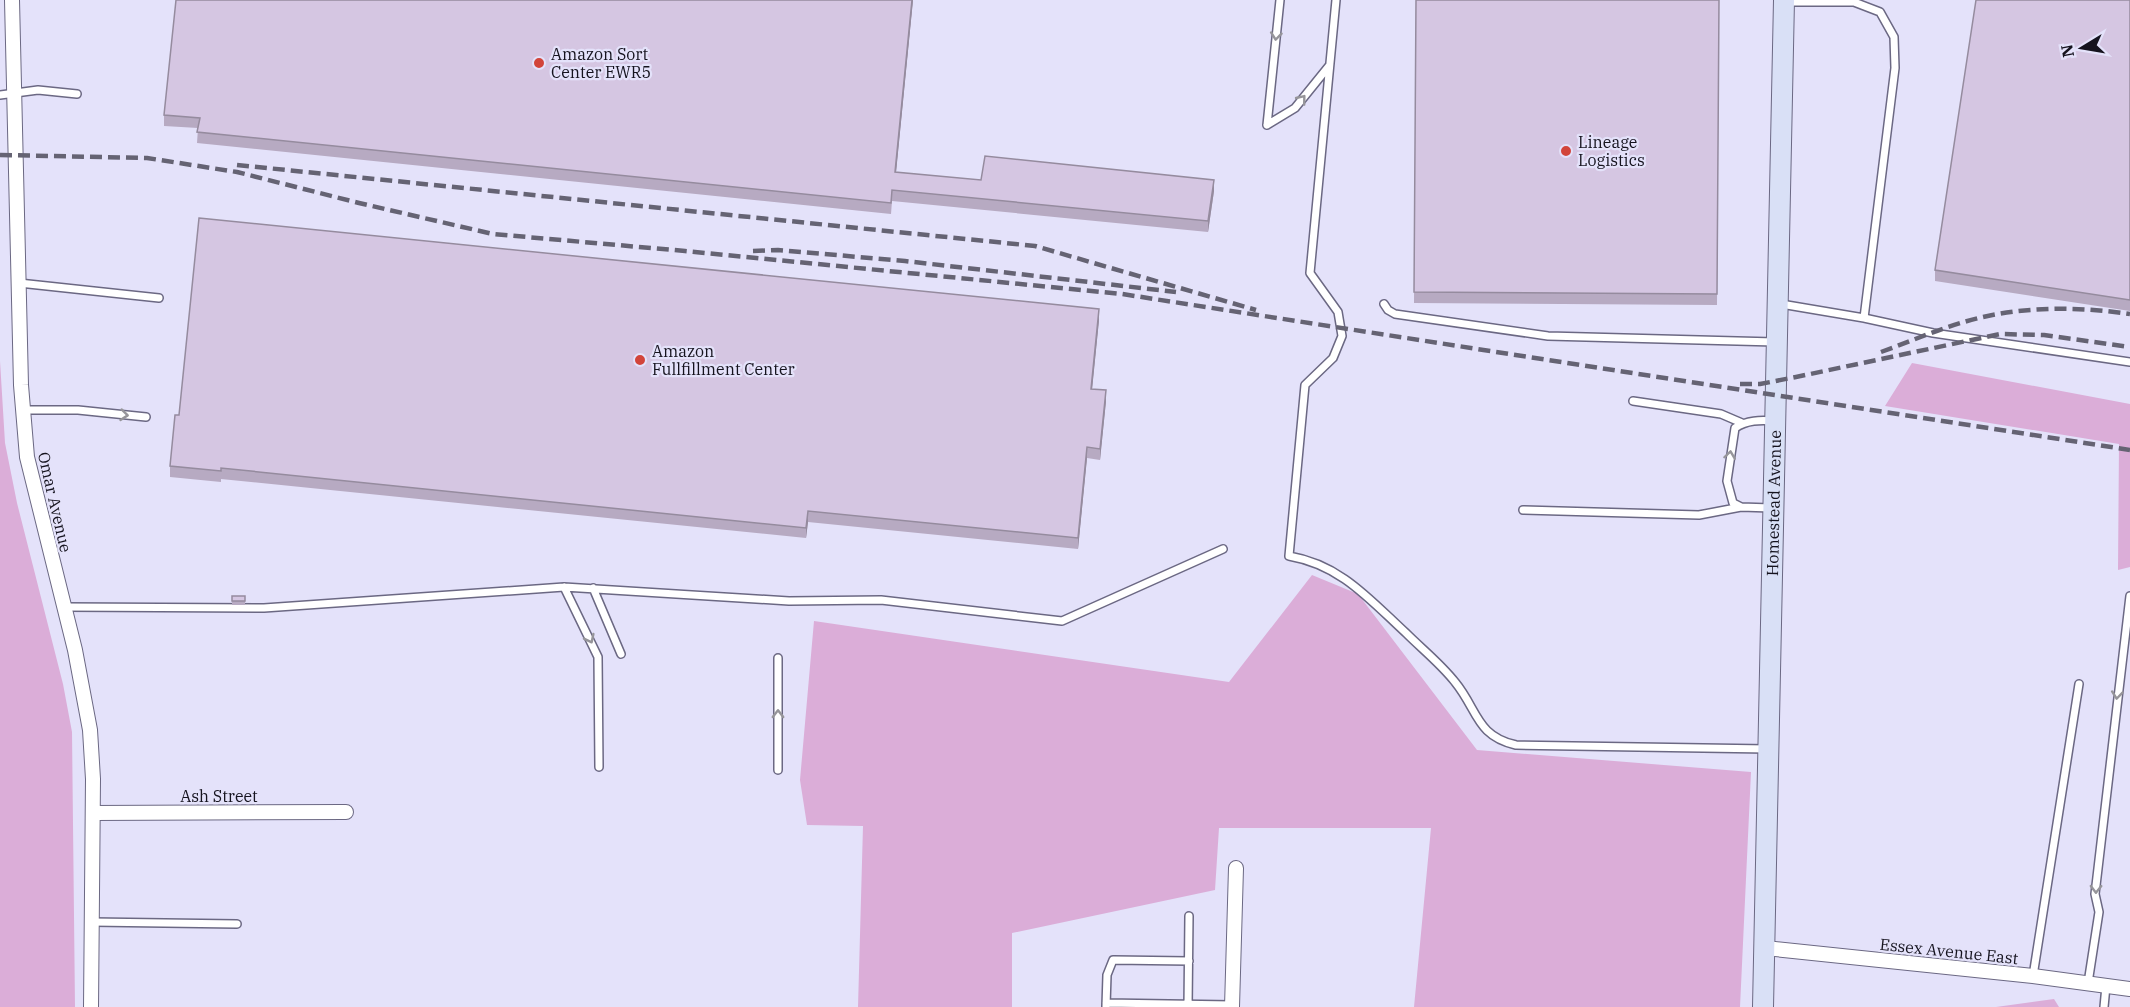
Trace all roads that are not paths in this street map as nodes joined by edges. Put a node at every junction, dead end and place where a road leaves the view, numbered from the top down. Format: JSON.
{"nodes":[{"id":1,"x":12,"y":0,"type":"edge"},
{"id":2,"x":1280,"y":0,"type":"edge"},
{"id":3,"x":1336,"y":0,"type":"edge"},
{"id":4,"x":1784,"y":1,"type":"edge"},
{"id":5,"x":1854,"y":1,"type":"edge"},
{"id":6,"x":1330,"y":65,"type":"junction"},
{"id":7,"x":15,"y":93,"type":"junction"},
{"id":8,"x":77,"y":94,"type":"dead end"},
{"id":9,"x":0,"y":95,"type":"edge"},
{"id":10,"x":19,"y":283,"type":"junction"},
{"id":11,"x":159,"y":298,"type":"dead end"},
{"id":12,"x":1778,"y":303,"type":"junction"},
{"id":13,"x":1384,"y":304,"type":"dead end"},
{"id":14,"x":1864,"y":318,"type":"junction"},
{"id":15,"x":1777,"y":342,"type":"junction"},
{"id":16,"x":2130,"y":362,"type":"edge"},
{"id":17,"x":1633,"y":401,"type":"dead end"},
{"id":18,"x":22,"y":410,"type":"junction"},
{"id":19,"x":146,"y":417,"type":"dead end"},
{"id":20,"x":1776,"y":421,"type":"junction"},
{"id":21,"x":1742,"y":423,"type":"junction"},
{"id":22,"x":1741,"y":507,"type":"junction"},
{"id":23,"x":1774,"y":508,"type":"junction"},
{"id":24,"x":1523,"y":510,"type":"dead end"},
{"id":25,"x":1223,"y":549,"type":"dead end"},
{"id":26,"x":564,"y":587,"type":"junction"},
{"id":27,"x":593,"y":588,"type":"junction"},
{"id":28,"x":2130,"y":596,"type":"edge"},
{"id":29,"x":63,"y":607,"type":"junction"},
{"id":30,"x":621,"y":654,"type":"dead end"},
{"id":31,"x":778,"y":658,"type":"dead end"},
{"id":32,"x":2079,"y":684,"type":"dead end"},
{"id":33,"x":1768,"y":749,"type":"junction"},
{"id":34,"x":599,"y":767,"type":"dead end"},
{"id":35,"x":778,"y":770,"type":"dead end"},
{"id":36,"x":346,"y":812,"type":"dead end"},
{"id":37,"x":93,"y":813,"type":"junction"},
{"id":38,"x":1236,"y":868,"type":"dead end"},
{"id":39,"x":1189,"y":916,"type":"dead end"},
{"id":40,"x":92,"y":922,"type":"junction"},
{"id":41,"x":237,"y":924,"type":"dead end"},
{"id":42,"x":1765,"y":948,"type":"junction"},
{"id":43,"x":1189,"y":961,"type":"junction"},
{"id":44,"x":2033,"y":976,"type":"junction"},
{"id":45,"x":2088,"y":984,"type":"junction"},
{"id":46,"x":2106,"y":986,"type":"junction"},
{"id":47,"x":2130,"y":989,"type":"edge"},
{"id":48,"x":1106,"y":1005,"type":"edge"},
{"id":49,"x":1188,"y":1006,"type":"edge"},
{"id":50,"x":1232,"y":1006,"type":"edge"},
{"id":51,"x":91,"y":1007,"type":"edge"},
{"id":52,"x":1763,"y":1007,"type":"edge"},
{"id":53,"x":2104,"y":1007,"type":"edge"}],
"edges":[{"from":1,"to":7,"type":"street","name":"Omar Avenue"},
{"from":2,"to":6,"type":"lane","one_way":true},
{"from":3,"to":6,"type":"lane"},
{"from":4,"to":5,"type":"lane"},
{"from":4,"to":12,"type":"street","name":"Homestead Avenue"},
{"from":5,"to":14,"type":"lane"},
{"from":6,"to":33,"type":"lane"},
{"from":7,"to":8,"type":"lane"},
{"from":7,"to":9,"type":"lane"},
{"from":7,"to":10,"type":"street","name":"Omar Avenue"},
{"from":10,"to":11,"type":"lane"},
{"from":10,"to":18,"type":"street","name":"Omar Avenue"},
{"from":12,"to":14,"type":"lane"},
{"from":12,"to":15,"type":"street","name":"Homestead Avenue"},
{"from":13,"to":15,"type":"lane"},
{"from":14,"to":16,"type":"lane"},
{"from":15,"to":20,"type":"street","name":"Homestead Avenue"},
{"from":17,"to":21,"type":"lane"},
{"from":18,"to":19,"type":"lane","one_way":true},
{"from":18,"to":29,"type":"street","name":"Omar Avenue"},
{"from":20,"to":21,"type":"lane"},
{"from":20,"to":23,"type":"street","name":"Homestead Avenue"},
{"from":22,"to":21,"type":"lane","one_way":true},
{"from":22,"to":23,"type":"lane"},
{"from":22,"to":24,"type":"lane"},
{"from":23,"to":33,"type":"street","name":"Homestead Avenue"},
{"from":25,"to":27,"type":"lane"},
{"from":26,"to":27,"type":"lane"},
{"from":26,"to":29,"type":"lane"},
{"from":26,"to":34,"type":"lane","one_way":true},
{"from":27,"to":30,"type":"lane"},
{"from":28,"to":45,"type":"lane","one_way":true},
{"from":29,"to":37,"type":"street","name":"Omar Avenue"},
{"from":35,"to":31,"type":"lane","one_way":true},
{"from":32,"to":44,"type":"lane"},
{"from":33,"to":42,"type":"street","name":"Homestead Avenue"},
{"from":36,"to":37,"type":"street","name":"Ash Street"},
{"from":37,"to":40,"type":"street","name":"Omar Avenue"},
{"from":38,"to":50,"type":"street"},
{"from":39,"to":43,"type":"lane"},
{"from":40,"to":41,"type":"lane"},
{"from":40,"to":51,"type":"street","name":"Omar Avenue"},
{"from":42,"to":44,"type":"street","name":"Essex Avenue East"},
{"from":42,"to":52,"type":"street","name":"Homestead Avenue"},
{"from":43,"to":48,"type":"lane"},
{"from":43,"to":49,"type":"lane"},
{"from":44,"to":45,"type":"street","name":"Essex Avenue East"},
{"from":45,"to":46,"type":"street","name":"Essex Avenue East"},
{"from":46,"to":47,"type":"street","name":"Essex Avenue East"},
{"from":46,"to":53,"type":"lane"},
{"from":48,"to":49,"type":"lane"},
{"from":49,"to":50,"type":"lane"}]}
